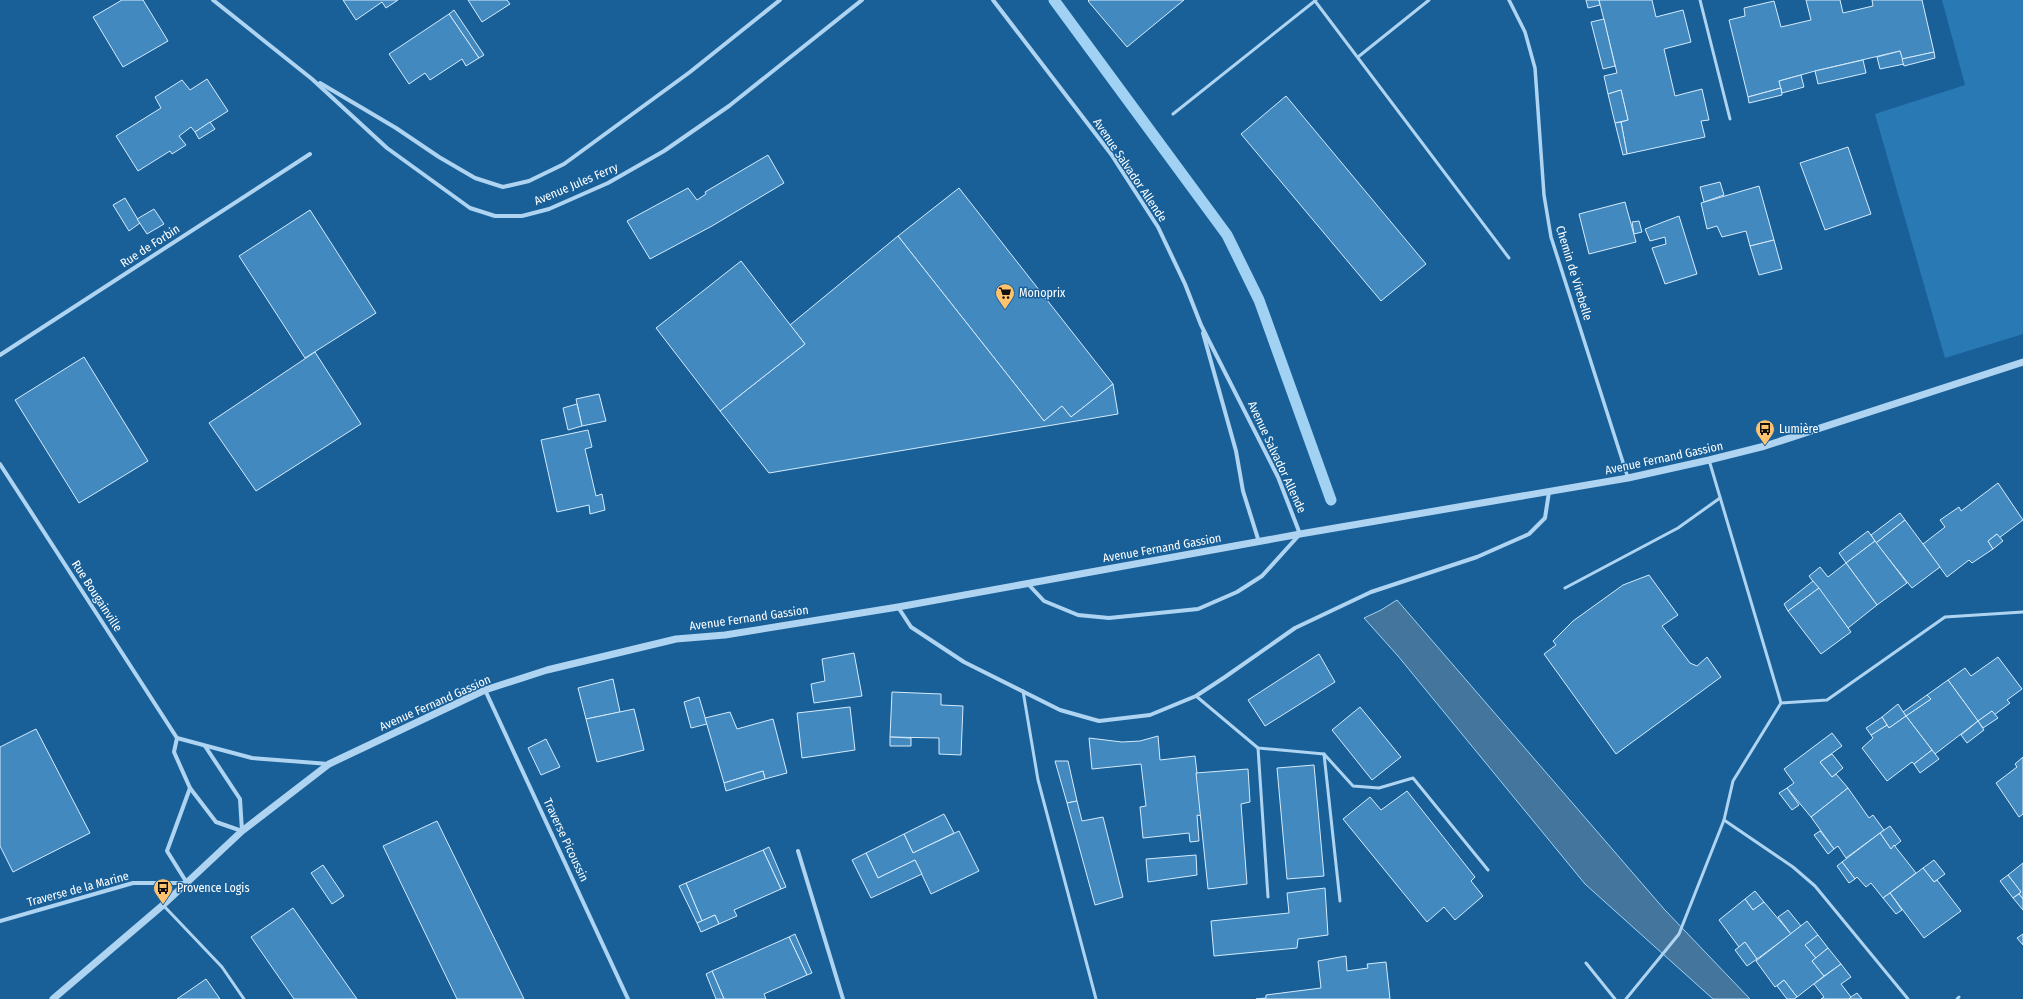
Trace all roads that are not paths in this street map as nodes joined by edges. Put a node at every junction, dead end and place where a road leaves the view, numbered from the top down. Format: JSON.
{"nodes":[{"id":1,"x":213,"y":0,"type":"edge"},
{"id":2,"x":780,"y":0,"type":"edge"},
{"id":3,"x":862,"y":0,"type":"edge"},
{"id":4,"x":993,"y":0,"type":"edge"},
{"id":5,"x":1316,"y":0,"type":"edge"},
{"id":6,"x":1429,"y":0,"type":"edge"},
{"id":7,"x":1509,"y":0,"type":"edge"},
{"id":8,"x":1700,"y":0,"type":"edge"},
{"id":9,"x":1358,"y":57,"type":"junction"},
{"id":10,"x":312,"y":79,"type":"junction"},
{"id":11,"x":1173,"y":114,"type":"dead end"},
{"id":12,"x":1730,"y":119,"type":"dead end"},
{"id":13,"x":310,"y":154,"type":"dead end"},
{"id":14,"x":1509,"y":258,"type":"dead end"},
{"id":15,"x":1201,"y":325,"type":"junction"},
{"id":16,"x":0,"y":355,"type":"edge"},
{"id":17,"x":2023,"y":362,"type":"edge"},
{"id":18,"x":1709,"y":460,"type":"junction"},
{"id":19,"x":0,"y":464,"type":"edge"},
{"id":20,"x":1628,"y":478,"type":"junction"},
{"id":21,"x":1549,"y":492,"type":"junction"},
{"id":22,"x":1720,"y":498,"type":"junction"},
{"id":23,"x":1300,"y":534,"type":"junction"},
{"id":24,"x":1258,"y":542,"type":"junction"},
{"id":25,"x":1028,"y":583,"type":"junction"},
{"id":26,"x":1565,"y":588,"type":"dead end"},
{"id":27,"x":898,"y":606,"type":"junction"},
{"id":28,"x":2023,"y":612,"type":"edge"},
{"id":29,"x":485,"y":690,"type":"junction"},
{"id":30,"x":1023,"y":691,"type":"junction"},
{"id":31,"x":1196,"y":696,"type":"junction"},
{"id":32,"x":1781,"y":703,"type":"junction"},
{"id":33,"x":177,"y":738,"type":"junction"},
{"id":34,"x":205,"y":746,"type":"junction"},
{"id":35,"x":1258,"y":748,"type":"junction"},
{"id":36,"x":1324,"y":754,"type":"junction"},
{"id":37,"x":328,"y":764,"type":"junction"},
{"id":38,"x":190,"y":788,"type":"junction"},
{"id":39,"x":1724,"y":820,"type":"junction"},
{"id":40,"x":242,"y":831,"type":"junction"},
{"id":41,"x":798,"y":851,"type":"dead end"},
{"id":42,"x":1488,"y":870,"type":"dead end"},
{"id":43,"x":187,"y":883,"type":"junction"},
{"id":44,"x":1268,"y":897,"type":"dead end"},
{"id":45,"x":1340,"y":901,"type":"dead end"},
{"id":46,"x":163,"y":905,"type":"junction"},
{"id":47,"x":0,"y":921,"type":"edge"},
{"id":48,"x":1586,"y":964,"type":"dead end"},
{"id":49,"x":53,"y":999,"type":"edge"},
{"id":50,"x":244,"y":999,"type":"edge"},
{"id":51,"x":628,"y":999,"type":"edge"},
{"id":52,"x":843,"y":999,"type":"edge"},
{"id":53,"x":1096,"y":999,"type":"edge"},
{"id":54,"x":1615,"y":999,"type":"edge"},
{"id":55,"x":1626,"y":999,"type":"edge"},
{"id":56,"x":1908,"y":999,"type":"edge"}],
"edges":[{"from":1,"to":10,"type":"street","name":"Avenue Jules Ferry"},
{"from":2,"to":10,"type":"street","name":"Avenue Jules Ferry"},
{"from":3,"to":10,"type":"street","name":"Avenue Jules Ferry"},
{"from":4,"to":15,"type":"street","name":"Avenue Salvador Allende"},
{"from":5,"to":9,"type":"lane"},
{"from":5,"to":11,"type":"lane"},
{"from":6,"to":9,"type":"lane"},
{"from":7,"to":20,"type":"street","name":"Chemin de Virebelle"},
{"from":8,"to":12,"type":"lane"},
{"from":9,"to":14,"type":"lane"},
{"from":13,"to":16,"type":"street","name":"Rue de Forbin"},
{"from":15,"to":23,"type":"street","name":"Avenue Salvador Allende"},
{"from":15,"to":24,"type":"street","name":"Avenue Salvador Allende"},
{"from":17,"to":18,"type":"street","name":"Avenue Fernand Gassion"},
{"from":18,"to":20,"type":"street","name":"Avenue Fernand Gassion"},
{"from":18,"to":22,"type":"lane"},
{"from":19,"to":33,"type":"street","name":"Rue Bougainville"},
{"from":20,"to":21,"type":"street","name":"Avenue Fernand Gassion"},
{"from":21,"to":23,"type":"street","name":"Avenue Fernand Gassion"},
{"from":21,"to":31,"type":"street"},
{"from":22,"to":26,"type":"lane"},
{"from":22,"to":32,"type":"lane"},
{"from":23,"to":24,"type":"street","name":"Avenue Fernand Gassion"},
{"from":23,"to":25,"type":"street"},
{"from":24,"to":25,"type":"street","name":"Avenue Fernand Gassion"},
{"from":25,"to":27,"type":"street","name":"Avenue Fernand Gassion"},
{"from":27,"to":29,"type":"street","name":"Avenue Fernand Gassion"},
{"from":27,"to":30,"type":"street"},
{"from":28,"to":32,"type":"lane"},
{"from":29,"to":37,"type":"street","name":"Avenue Fernand Gassion"},
{"from":29,"to":51,"type":"street","name":"Traverse Picoussin"},
{"from":30,"to":31,"type":"street"},
{"from":30,"to":53,"type":"lane"},
{"from":31,"to":35,"type":"lane"},
{"from":32,"to":39,"type":"lane"},
{"from":33,"to":34,"type":"street"},
{"from":33,"to":38,"type":"street"},
{"from":34,"to":37,"type":"street"},
{"from":34,"to":40,"type":"street"},
{"from":35,"to":36,"type":"lane"},
{"from":35,"to":44,"type":"lane"},
{"from":36,"to":42,"type":"lane"},
{"from":36,"to":45,"type":"lane"},
{"from":37,"to":40,"type":"street","name":"Avenue Fernand Gassion"},
{"from":38,"to":40,"type":"street"},
{"from":38,"to":43,"type":"street"},
{"from":39,"to":55,"type":"lane"},
{"from":39,"to":56,"type":"lane"},
{"from":40,"to":43,"type":"street","name":"Avenue Fernand Gassion"},
{"from":41,"to":52,"type":"street"},
{"from":43,"to":46,"type":"street","name":"Avenue Fernand Gassion"},
{"from":43,"to":47,"type":"street","name":"Traverse de la Marine"},
{"from":46,"to":49,"type":"street","name":"Avenue Fernand Gassion"},
{"from":46,"to":50,"type":"lane"},
{"from":48,"to":54,"type":"lane"}]}
